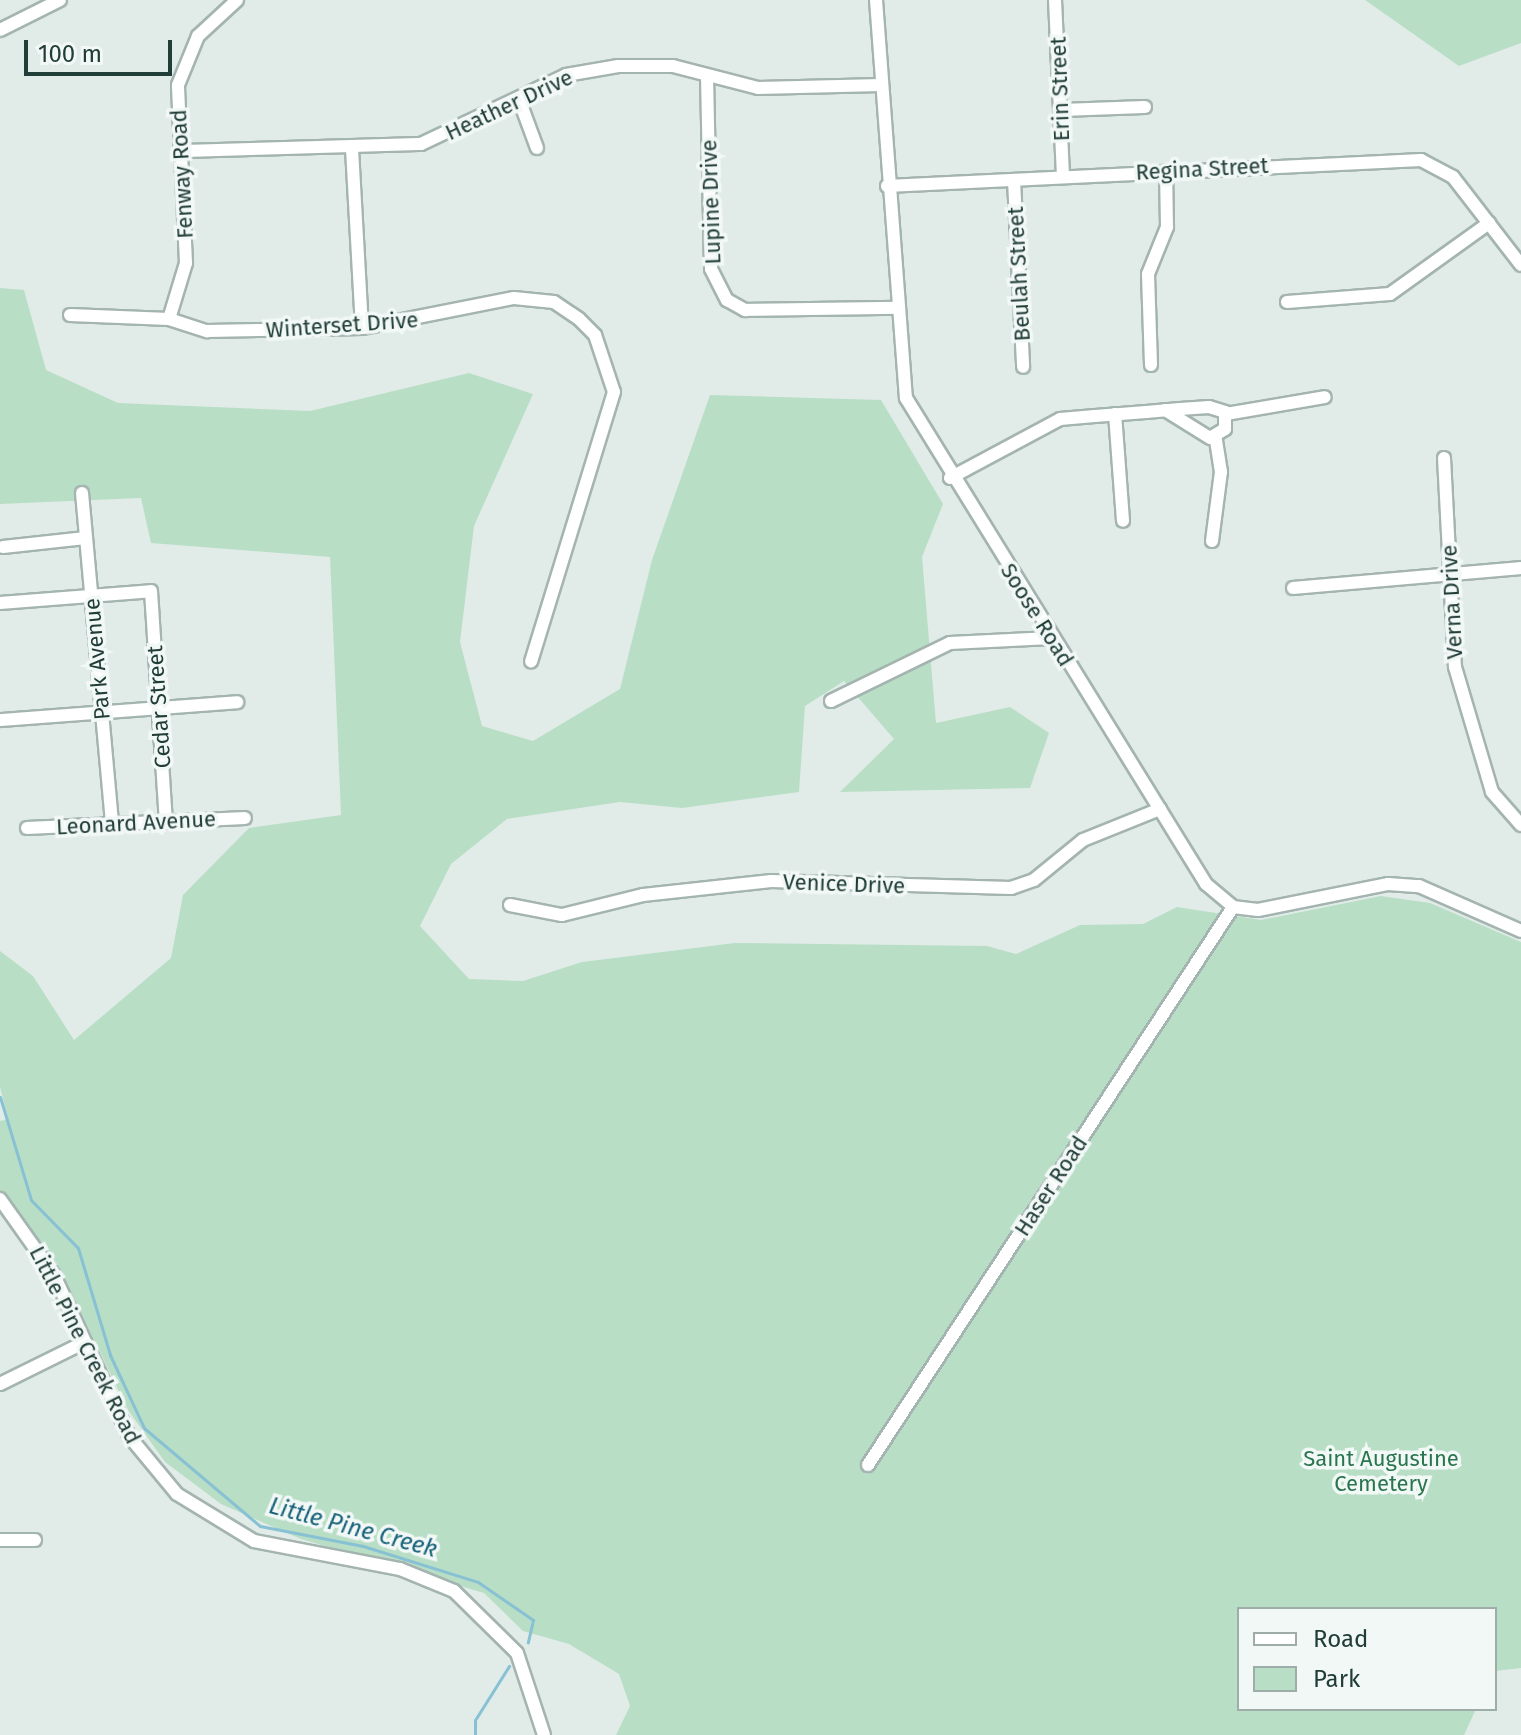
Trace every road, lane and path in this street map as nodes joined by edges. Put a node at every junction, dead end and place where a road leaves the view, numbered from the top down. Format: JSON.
{"nodes":[{"id":1,"x":60,"y":0,"type":"edge"},
{"id":2,"x":237,"y":0,"type":"edge"},
{"id":3,"x":876,"y":0,"type":"edge"},
{"id":4,"x":1055,"y":0,"type":"edge"},
{"id":5,"x":0,"y":30,"type":"edge"},
{"id":6,"x":707,"y":76,"type":"junction"},
{"id":7,"x":881,"y":85,"type":"junction"},
{"id":8,"x":520,"y":102,"type":"junction"},
{"id":9,"x":1145,"y":107,"type":"dead end"},
{"id":10,"x":1061,"y":110,"type":"junction"},
{"id":11,"x":537,"y":148,"type":"dead end"},
{"id":12,"x":352,"y":149,"type":"junction"},
{"id":13,"x":182,"y":151,"type":"junction"},
{"id":14,"x":1166,"y":171,"type":"junction"},
{"id":15,"x":1063,"y":177,"type":"junction"},
{"id":16,"x":1014,"y":180,"type":"junction"},
{"id":17,"x":887,"y":186,"type":"junction"},
{"id":18,"x":1489,"y":223,"type":"junction"},
{"id":19,"x":1521,"y":265,"type":"edge"},
{"id":20,"x":1287,"y":302,"type":"dead end"},
{"id":21,"x":894,"y":308,"type":"junction"},
{"id":22,"x":70,"y":315,"type":"dead end"},
{"id":23,"x":169,"y":319,"type":"junction"},
{"id":24,"x":362,"y":328,"type":"junction"},
{"id":25,"x":1151,"y":365,"type":"dead end"},
{"id":26,"x":1023,"y":367,"type":"dead end"},
{"id":27,"x":1325,"y":397,"type":"dead end"},
{"id":28,"x":1165,"y":410,"type":"junction"},
{"id":29,"x":1115,"y":414,"type":"junction"},
{"id":30,"x":1226,"y":414,"type":"junction"},
{"id":31,"x":1216,"y":439,"type":"junction"},
{"id":32,"x":1444,"y":458,"type":"dead end"},
{"id":33,"x":950,"y":478,"type":"junction"},
{"id":34,"x":82,"y":493,"type":"dead end"},
{"id":35,"x":1123,"y":521,"type":"dead end"},
{"id":36,"x":86,"y":538,"type":"junction"},
{"id":37,"x":1212,"y":541,"type":"dead end"},
{"id":38,"x":3,"y":547,"type":"dead end"},
{"id":39,"x":1521,"y":568,"type":"edge"},
{"id":40,"x":1449,"y":574,"type":"junction"},
{"id":41,"x":1293,"y":588,"type":"dead end"},
{"id":42,"x":91,"y":596,"type":"junction"},
{"id":43,"x":0,"y":603,"type":"edge"},
{"id":44,"x":1051,"y":638,"type":"junction"},
{"id":45,"x":531,"y":661,"type":"dead end"},
{"id":46,"x":831,"y":701,"type":"dead end"},
{"id":47,"x":237,"y":702,"type":"dead end"},
{"id":48,"x":159,"y":709,"type":"junction"},
{"id":49,"x":102,"y":715,"type":"junction"},
{"id":50,"x":0,"y":720,"type":"edge"},
{"id":51,"x":1160,"y":809,"type":"junction"},
{"id":52,"x":245,"y":818,"type":"dead end"},
{"id":53,"x":166,"y":822,"type":"junction"},
{"id":54,"x":112,"y":825,"type":"junction"},
{"id":55,"x":1521,"y":825,"type":"edge"},
{"id":56,"x":27,"y":828,"type":"dead end"},
{"id":57,"x":510,"y":905,"type":"dead end"},
{"id":58,"x":1233,"y":907,"type":"junction"},
{"id":59,"x":1521,"y":931,"type":"edge"},
{"id":60,"x":0,"y":1199,"type":"edge"},
{"id":61,"x":85,"y":1342,"type":"junction"},
{"id":62,"x":0,"y":1384,"type":"edge"},
{"id":63,"x":868,"y":1465,"type":"dead end"},
{"id":64,"x":0,"y":1540,"type":"edge"},
{"id":65,"x":35,"y":1540,"type":"dead end"},
{"id":66,"x":544,"y":1735,"type":"edge"}],
"edges":[{"from":1,"to":5,"type":"street"},
{"from":2,"to":13,"type":"street","name":"Fenway Road"},
{"from":3,"to":7,"type":"street","name":"Soose Road"},
{"from":4,"to":10,"type":"street","name":"Erin Street"},
{"from":6,"to":7,"type":"street","name":"Heather Drive"},
{"from":6,"to":8,"type":"street","name":"Heather Drive"},
{"from":6,"to":21,"type":"street","name":"Lupine Drive"},
{"from":7,"to":17,"type":"street","name":"Soose Road"},
{"from":8,"to":11,"type":"street"},
{"from":8,"to":12,"type":"street","name":"Heather Drive"},
{"from":9,"to":10,"type":"street"},
{"from":10,"to":15,"type":"street","name":"Erin Street"},
{"from":12,"to":13,"type":"street","name":"Heather Drive"},
{"from":12,"to":24,"type":"street"},
{"from":13,"to":23,"type":"street","name":"Fenway Road"},
{"from":14,"to":15,"type":"street","name":"Regina Street"},
{"from":14,"to":18,"type":"street","name":"Regina Street"},
{"from":14,"to":25,"type":"street"},
{"from":15,"to":16,"type":"street","name":"Regina Street"},
{"from":16,"to":17,"type":"street","name":"Regina Street"},
{"from":16,"to":26,"type":"street","name":"Beulah Street"},
{"from":17,"to":21,"type":"street","name":"Soose Road"},
{"from":18,"to":19,"type":"street","name":"Regina Street"},
{"from":18,"to":20,"type":"street"},
{"from":21,"to":33,"type":"street","name":"Soose Road"},
{"from":22,"to":23,"type":"street","name":"Winterset Drive"},
{"from":23,"to":24,"type":"street","name":"Winterset Drive"},
{"from":24,"to":45,"type":"street","name":"Winterset Drive"},
{"from":27,"to":30,"type":"street"},
{"from":28,"to":29,"type":"street"},
{"from":28,"to":30,"type":"street"},
{"from":28,"to":31,"type":"street"},
{"from":29,"to":33,"type":"street"},
{"from":29,"to":35,"type":"street"},
{"from":30,"to":31,"type":"street"},
{"from":31,"to":37,"type":"street"},
{"from":32,"to":40,"type":"street","name":"Verna Drive"},
{"from":33,"to":44,"type":"street","name":"Soose Road"},
{"from":34,"to":36,"type":"street","name":"Park Avenue"},
{"from":36,"to":38,"type":"street"},
{"from":36,"to":42,"type":"street","name":"Park Avenue"},
{"from":39,"to":40,"type":"street"},
{"from":40,"to":41,"type":"street"},
{"from":40,"to":55,"type":"street","name":"Verna Drive"},
{"from":42,"to":43,"type":"street"},
{"from":42,"to":48,"type":"street","name":"Cedar Street"},
{"from":42,"to":49,"type":"street","name":"Park Avenue"},
{"from":44,"to":46,"type":"street"},
{"from":44,"to":51,"type":"street","name":"Soose Road"},
{"from":47,"to":48,"type":"street"},
{"from":48,"to":49,"type":"street"},
{"from":48,"to":53,"type":"street","name":"Cedar Street"},
{"from":49,"to":50,"type":"street"},
{"from":49,"to":54,"type":"street","name":"Park Avenue"},
{"from":51,"to":57,"type":"street","name":"Venice Drive"},
{"from":51,"to":58,"type":"street","name":"Soose Road"},
{"from":52,"to":53,"type":"street","name":"Leonard Avenue"},
{"from":53,"to":54,"type":"street","name":"Leonard Avenue"},
{"from":54,"to":56,"type":"street","name":"Leonard Avenue"},
{"from":58,"to":59,"type":"street"},
{"from":58,"to":63,"type":"street","name":"Haser Road"},
{"from":60,"to":61,"type":"street","name":"Little Pine Creek Road"},
{"from":61,"to":62,"type":"street"},
{"from":61,"to":66,"type":"street","name":"Little Pine Creek Road"},
{"from":64,"to":65,"type":"street"}]}
